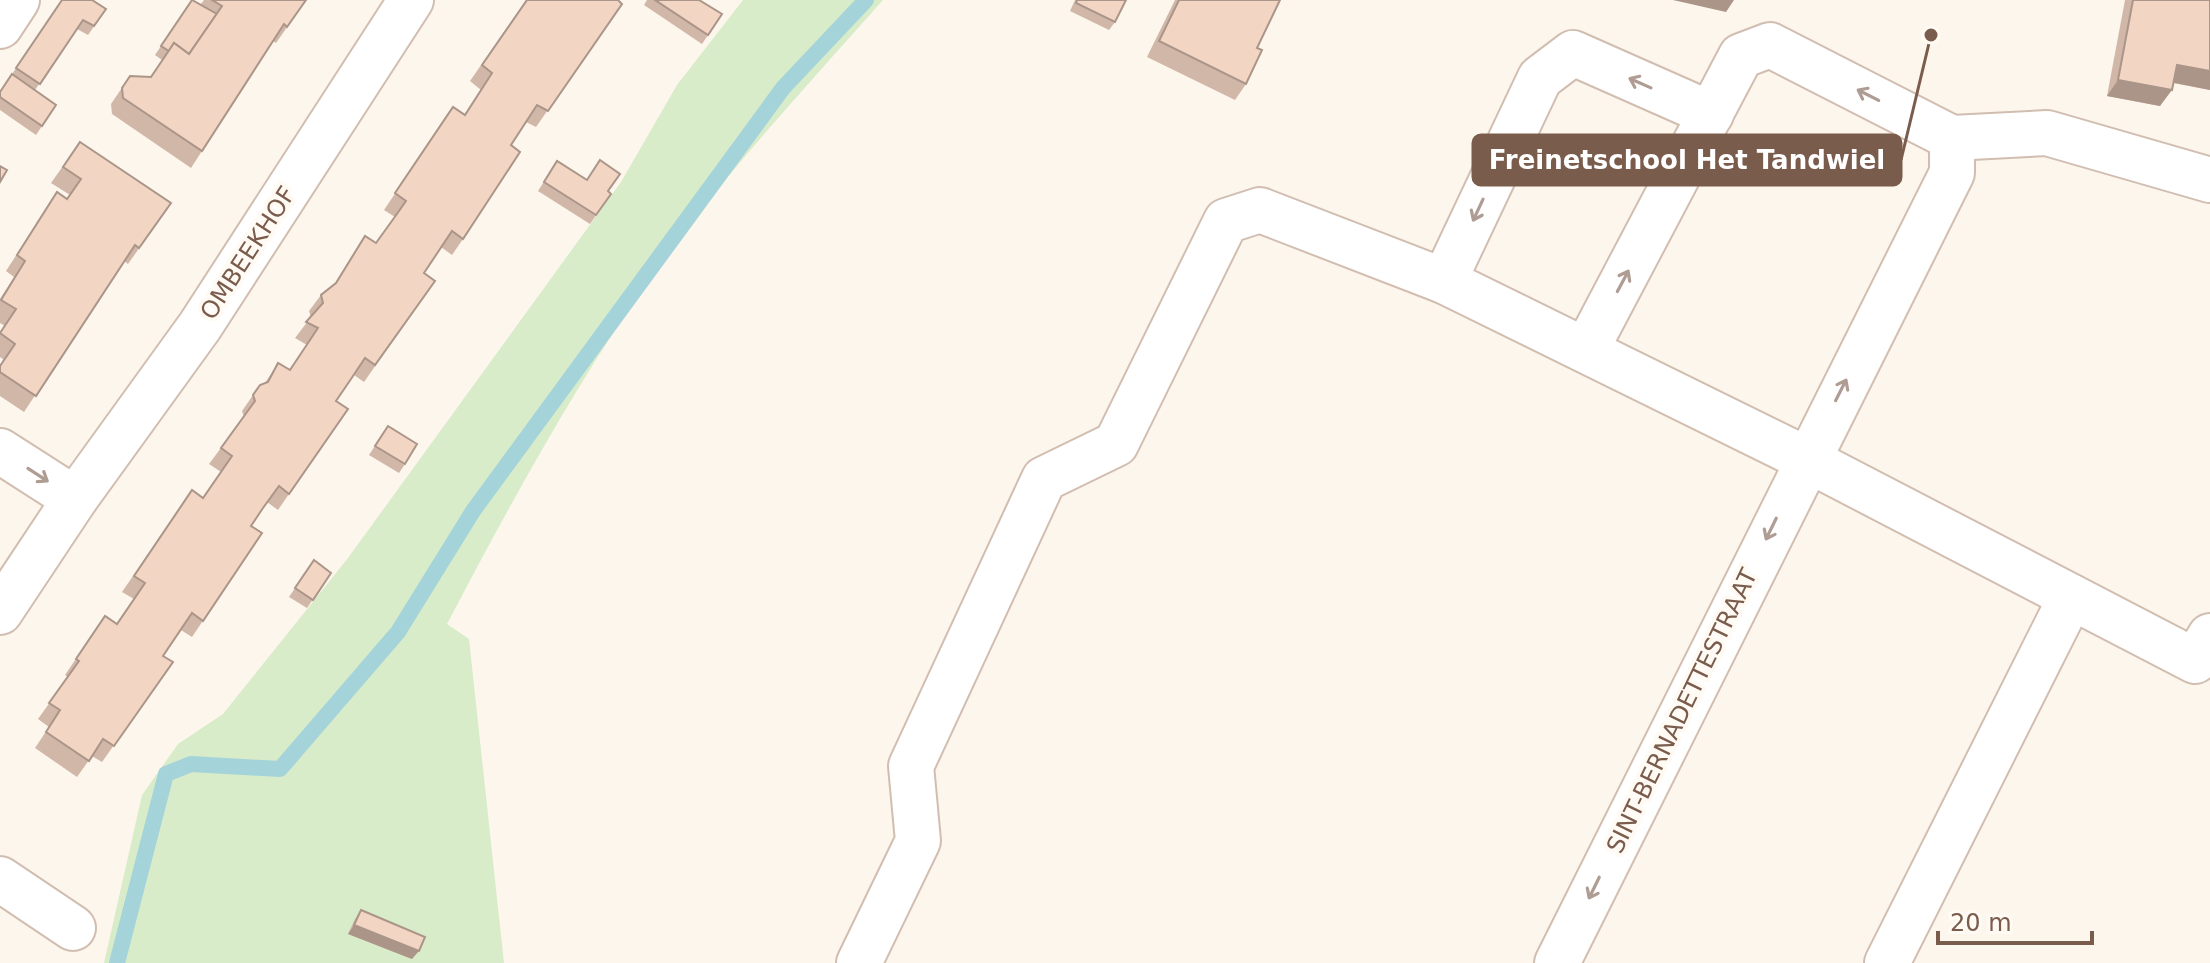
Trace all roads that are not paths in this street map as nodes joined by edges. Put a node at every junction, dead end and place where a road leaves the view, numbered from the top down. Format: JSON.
{"nodes":[{"id":1,"x":17,"y":0,"type":"edge"},
{"id":2,"x":411,"y":0,"type":"edge"},
{"id":3,"x":0,"y":26,"type":"edge"},
{"id":4,"x":1711,"y":114,"type":"junction"},
{"id":5,"x":1952,"y":138,"type":"junction"},
{"id":6,"x":2210,"y":180,"type":"edge"},
{"id":7,"x":1444,"y":281,"type":"junction"},
{"id":8,"x":1586,"y":350,"type":"junction"},
{"id":9,"x":0,"y":451,"type":"edge"},
{"id":10,"x":1806,"y":459,"type":"junction"},
{"id":11,"x":75,"y":499,"type":"junction"},
{"id":12,"x":2071,"y":597,"type":"junction"},
{"id":13,"x":0,"y":612,"type":"edge"},
{"id":14,"x":2210,"y":636,"type":"edge"},
{"id":15,"x":0,"y":879,"type":"edge"},
{"id":16,"x":73,"y":928,"type":"dead end"},
{"id":17,"x":859,"y":963,"type":"edge"},
{"id":18,"x":1557,"y":963,"type":"edge"},
{"id":19,"x":1887,"y":963,"type":"edge"}],
"edges":[{"from":1,"to":3,"type":"street"},
{"from":2,"to":11,"type":"street","name":"OMBEEKHOF"},
{"from":5,"to":4,"type":"street","one_way":true},
{"from":4,"to":7,"type":"street","one_way":true},
{"from":8,"to":4,"type":"street","one_way":true},
{"from":5,"to":6,"type":"street"},
{"from":10,"to":5,"type":"street","name":"SINT-BERNADETTESTRAAT","one_way":true},
{"from":7,"to":8,"type":"street"},
{"from":7,"to":17,"type":"street"},
{"from":8,"to":10,"type":"street"},
{"from":9,"to":11,"type":"street","one_way":true},
{"from":10,"to":12,"type":"street"},
{"from":10,"to":18,"type":"street","name":"SINT-BERNADETTESTRAAT","one_way":true},
{"from":11,"to":13,"type":"street","name":"OMBEEKHOF"},
{"from":12,"to":14,"type":"street"},
{"from":12,"to":19,"type":"street"},
{"from":15,"to":16,"type":"street"}]}
